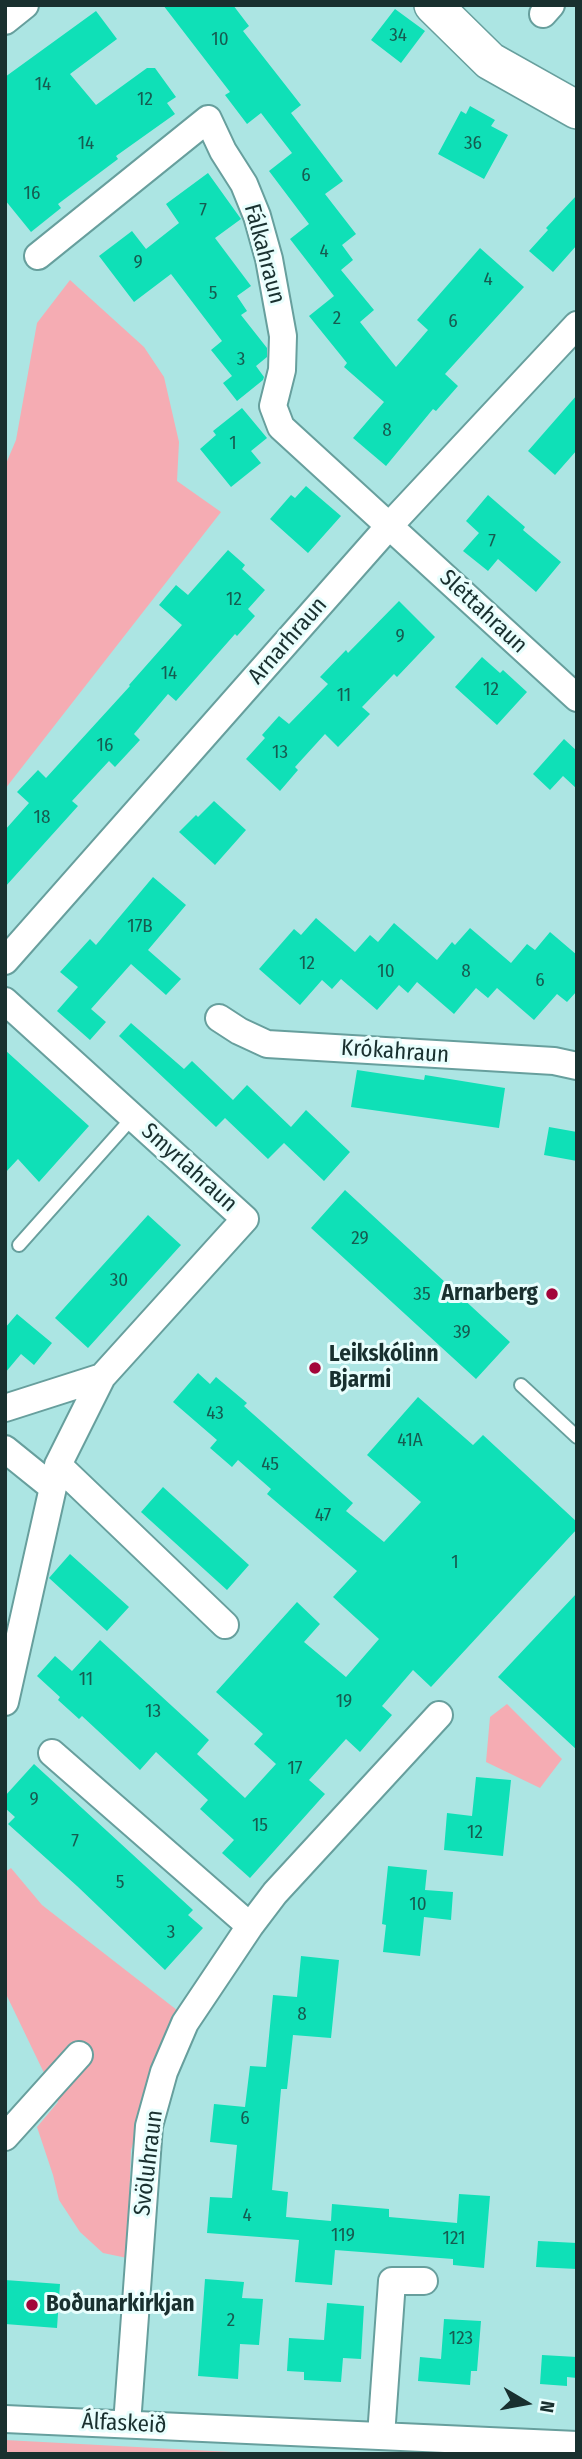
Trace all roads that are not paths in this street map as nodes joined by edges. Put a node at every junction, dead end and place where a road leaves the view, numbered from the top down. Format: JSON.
{"nodes":[{"id":1,"x":25,"y":5,"type":"edge"},
{"id":2,"x":433,"y":5,"type":"edge"},
{"id":3,"x":455,"y":5,"type":"edge"},
{"id":4,"x":5,"y":21,"type":"edge"},
{"id":5,"x":577,"y":93,"type":"edge"},
{"id":6,"x":577,"y":110,"type":"edge"},
{"id":7,"x":38,"y":257,"type":"dead end"},
{"id":8,"x":577,"y":325,"type":"edge"},
{"id":9,"x":390,"y":525,"type":"junction"},
{"id":10,"x":577,"y":698,"type":"edge"},
{"id":11,"x":5,"y":961,"type":"edge"},
{"id":12,"x":5,"y":1000,"type":"edge"},
{"id":13,"x":219,"y":1018,"type":"dead end"},
{"id":14,"x":577,"y":1066,"type":"edge"},
{"id":15,"x":133,"y":1117,"type":"junction"},
{"id":16,"x":19,"y":1245,"type":"dead end"},
{"id":17,"x":102,"y":1377,"type":"junction"},
{"id":18,"x":521,"y":1385,"type":"dead end"},
{"id":19,"x":5,"y":1408,"type":"edge"},
{"id":20,"x":577,"y":1437,"type":"edge"},
{"id":21,"x":5,"y":1449,"type":"edge"},
{"id":22,"x":55,"y":1476,"type":"junction"},
{"id":23,"x":225,"y":1625,"type":"dead end"},
{"id":24,"x":5,"y":1702,"type":"edge"},
{"id":25,"x":439,"y":1716,"type":"dead end"},
{"id":26,"x":52,"y":1753,"type":"dead end"},
{"id":27,"x":250,"y":1926,"type":"junction"},
{"id":28,"x":79,"y":2055,"type":"dead end"},
{"id":29,"x":5,"y":2137,"type":"edge"},
{"id":30,"x":425,"y":2281,"type":"dead end"},
{"id":31,"x":5,"y":2419,"type":"edge"},
{"id":32,"x":127,"y":2424,"type":"junction"},
{"id":33,"x":381,"y":2436,"type":"junction"},
{"id":34,"x":243,"y":2442,"type":"edge"},
{"id":35,"x":577,"y":2445,"type":"edge"}],
"edges":[{"from":1,"to":4,"type":"street"},
{"from":2,"to":6,"type":"main road"},
{"from":3,"to":5,"type":"main road"},
{"from":7,"to":9,"type":"street","name":"Fálkahraun"},
{"from":8,"to":9,"type":"street","name":"Arnarhraun"},
{"from":9,"to":10,"type":"street","name":"Sléttahraun"},
{"from":9,"to":11,"type":"street","name":"Arnarhraun"},
{"from":12,"to":15,"type":"street","name":"Smyrlahraun"},
{"from":13,"to":14,"type":"street","name":"Krókahraun"},
{"from":15,"to":16,"type":"lane"},
{"from":15,"to":17,"type":"street","name":"Smyrlahraun"},
{"from":17,"to":19,"type":"street","name":"Smyrlahraun"},
{"from":17,"to":22,"type":"street","name":"Smyrlahraun"},
{"from":18,"to":20,"type":"lane"},
{"from":21,"to":22,"type":"street"},
{"from":22,"to":23,"type":"street"},
{"from":22,"to":24,"type":"street","name":"Smyrlahraun"},
{"from":25,"to":27,"type":"street","name":"Svöluhraun"},
{"from":26,"to":27,"type":"street"},
{"from":27,"to":32,"type":"street","name":"Svöluhraun"},
{"from":28,"to":29,"type":"street"},
{"from":30,"to":33,"type":"street"},
{"from":31,"to":32,"type":"street","name":"Álfaskeið"},
{"from":32,"to":34,"type":"street","name":"Álfaskeið"},
{"from":33,"to":34,"type":"street","name":"Álfaskeið"},
{"from":33,"to":35,"type":"street","name":"Álfaskeið"}]}
